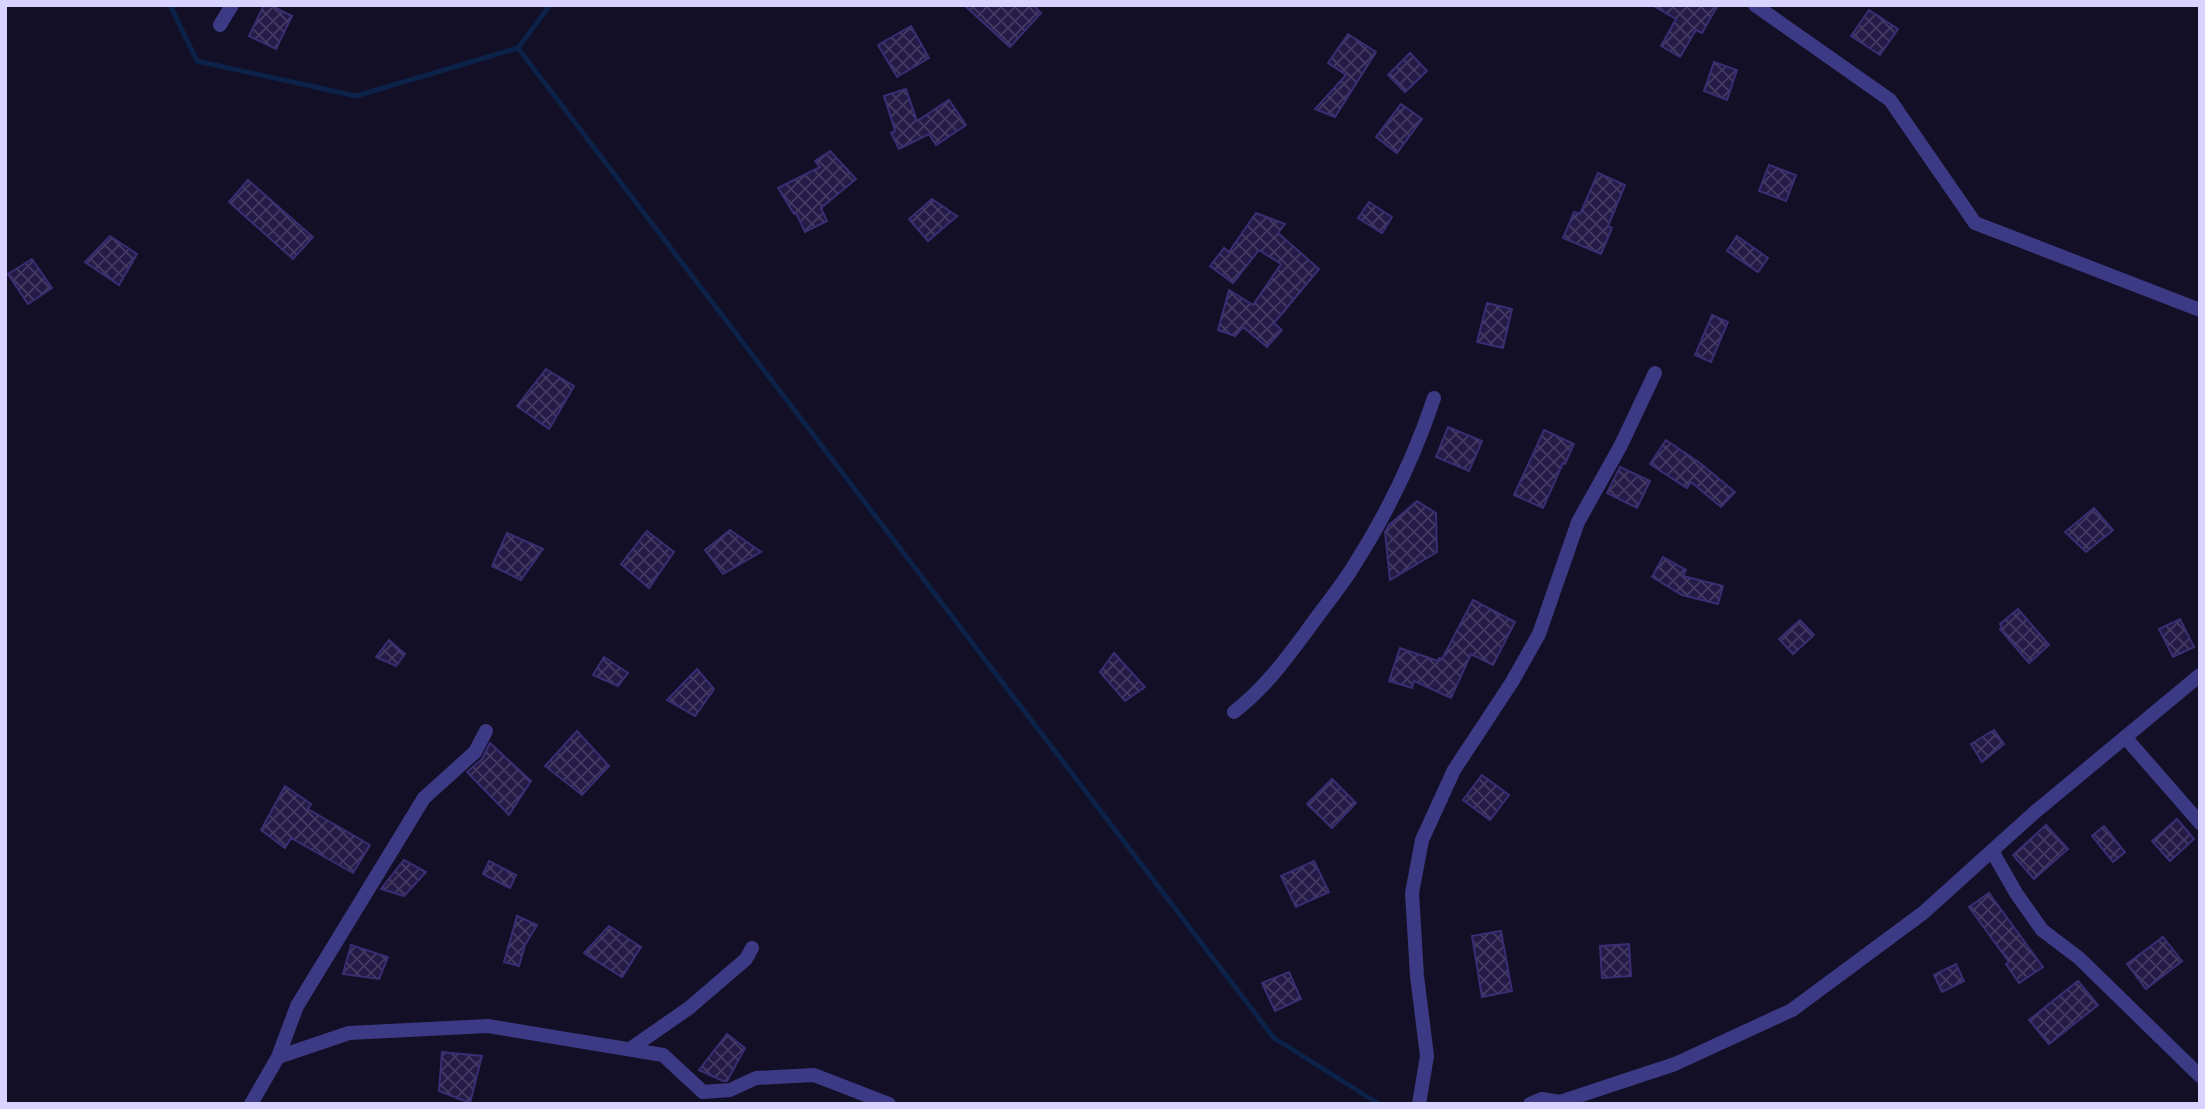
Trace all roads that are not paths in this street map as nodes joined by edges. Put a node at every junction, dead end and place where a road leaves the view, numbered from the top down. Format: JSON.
{"nodes":[{"id":1,"x":232,"y":5,"type":"edge"},
{"id":2,"x":1755,"y":5,"type":"edge"},
{"id":3,"x":220,"y":25,"type":"dead end"},
{"id":4,"x":2200,"y":310,"type":"edge"},
{"id":5,"x":1655,"y":373,"type":"dead end"},
{"id":6,"x":1434,"y":398,"type":"dead end"},
{"id":7,"x":2200,"y":675,"type":"edge"},
{"id":8,"x":1234,"y":712,"type":"dead end"},
{"id":9,"x":486,"y":731,"type":"dead end"},
{"id":10,"x":2125,"y":737,"type":"junction"},
{"id":11,"x":2200,"y":823,"type":"edge"},
{"id":12,"x":1992,"y":851,"type":"junction"},
{"id":13,"x":752,"y":948,"type":"dead end"},
{"id":14,"x":631,"y":1049,"type":"junction"},
{"id":15,"x":278,"y":1057,"type":"junction"},
{"id":16,"x":2200,"y":1076,"type":"edge"},
{"id":17,"x":1560,"y":1103,"type":"edge"},
{"id":18,"x":251,"y":1104,"type":"edge"},
{"id":19,"x":888,"y":1104,"type":"edge"},
{"id":20,"x":1419,"y":1104,"type":"edge"},
{"id":21,"x":1530,"y":1104,"type":"edge"}],
"edges":[{"from":1,"to":3,"type":"street"},
{"from":2,"to":4,"type":"street"},
{"from":5,"to":20,"type":"street"},
{"from":6,"to":8,"type":"street"},
{"from":7,"to":10,"type":"street"},
{"from":9,"to":15,"type":"street"},
{"from":10,"to":11,"type":"street"},
{"from":10,"to":12,"type":"street"},
{"from":12,"to":16,"type":"street"},
{"from":12,"to":17,"type":"street"},
{"from":13,"to":14,"type":"street"},
{"from":14,"to":15,"type":"street"},
{"from":14,"to":19,"type":"street"},
{"from":15,"to":18,"type":"street"},
{"from":17,"to":21,"type":"street"}]}
